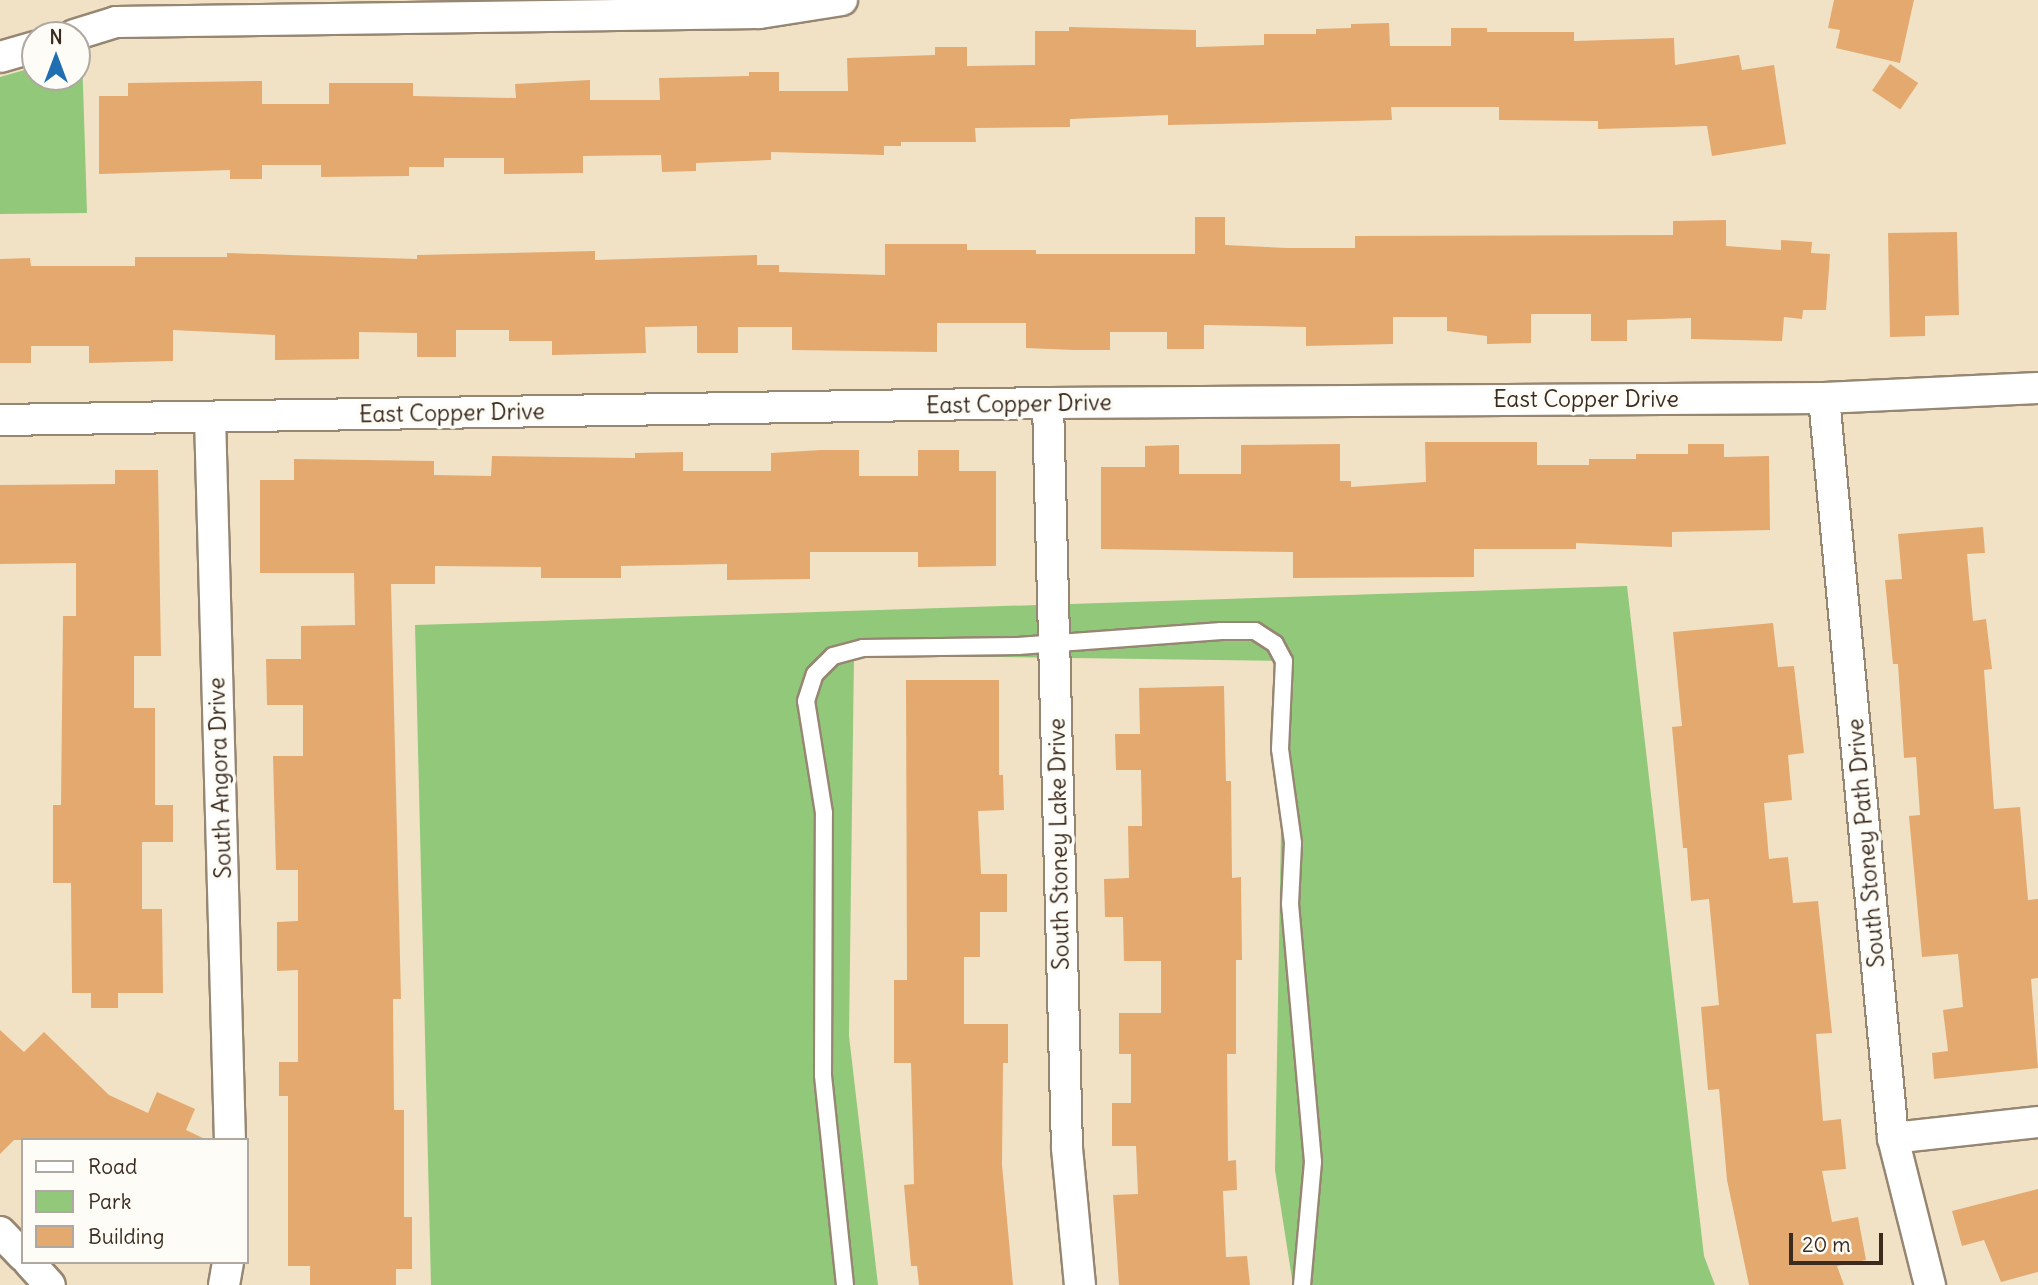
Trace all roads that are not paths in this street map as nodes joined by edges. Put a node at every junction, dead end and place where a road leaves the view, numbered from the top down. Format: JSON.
{"nodes":[{"id":1,"x":842,"y":0,"type":"edge"},
{"id":2,"x":286,"y":9,"type":"edge"},
{"id":3,"x":91,"y":30,"type":"edge"},
{"id":4,"x":21,"y":51,"type":"edge"},
{"id":5,"x":0,"y":57,"type":"edge"},
{"id":6,"x":2038,"y":388,"type":"edge"},
{"id":7,"x":1824,"y":398,"type":"junction"},
{"id":8,"x":1048,"y":403,"type":"junction"},
{"id":9,"x":210,"y":417,"type":"junction"},
{"id":10,"x":0,"y":420,"type":"edge"},
{"id":11,"x":1054,"y":641,"type":"junction"},
{"id":12,"x":2038,"y":1122,"type":"edge"},
{"id":13,"x":230,"y":1138,"type":"edge"},
{"id":14,"x":1893,"y":1138,"type":"junction"},
{"id":15,"x":0,"y":1232,"type":"edge"},
{"id":16,"x":21,"y":1254,"type":"edge"},
{"id":17,"x":31,"y":1264,"type":"edge"},
{"id":18,"x":228,"y":1264,"type":"edge"},
{"id":19,"x":50,"y":1285,"type":"edge"},
{"id":20,"x":225,"y":1285,"type":"edge"},
{"id":21,"x":845,"y":1285,"type":"edge"},
{"id":22,"x":1080,"y":1285,"type":"edge"},
{"id":23,"x":1301,"y":1285,"type":"edge"},
{"id":24,"x":1930,"y":1285,"type":"edge"}],
"edges":[{"from":1,"to":2,"type":"street"},
{"from":2,"to":3,"type":"street"},
{"from":4,"to":5,"type":"street"},
{"from":6,"to":7,"type":"street","name":"East Copper Drive"},
{"from":7,"to":8,"type":"street","name":"East Copper Drive"},
{"from":7,"to":14,"type":"street","name":"South Stoney Path Drive"},
{"from":8,"to":9,"type":"street","name":"East Copper Drive"},
{"from":8,"to":11,"type":"street","name":"South Stoney Lake Drive"},
{"from":9,"to":10,"type":"street","name":"East Copper Drive"},
{"from":9,"to":13,"type":"street","name":"South Angora Drive"},
{"from":11,"to":21,"type":"lane"},
{"from":11,"to":22,"type":"street","name":"South Stoney Lake Drive"},
{"from":11,"to":23,"type":"lane"},
{"from":12,"to":14,"type":"street"},
{"from":14,"to":24,"type":"street","name":"South Stoney Path Drive"},
{"from":15,"to":16,"type":"street"},
{"from":17,"to":19,"type":"street"},
{"from":18,"to":20,"type":"street"}]}
